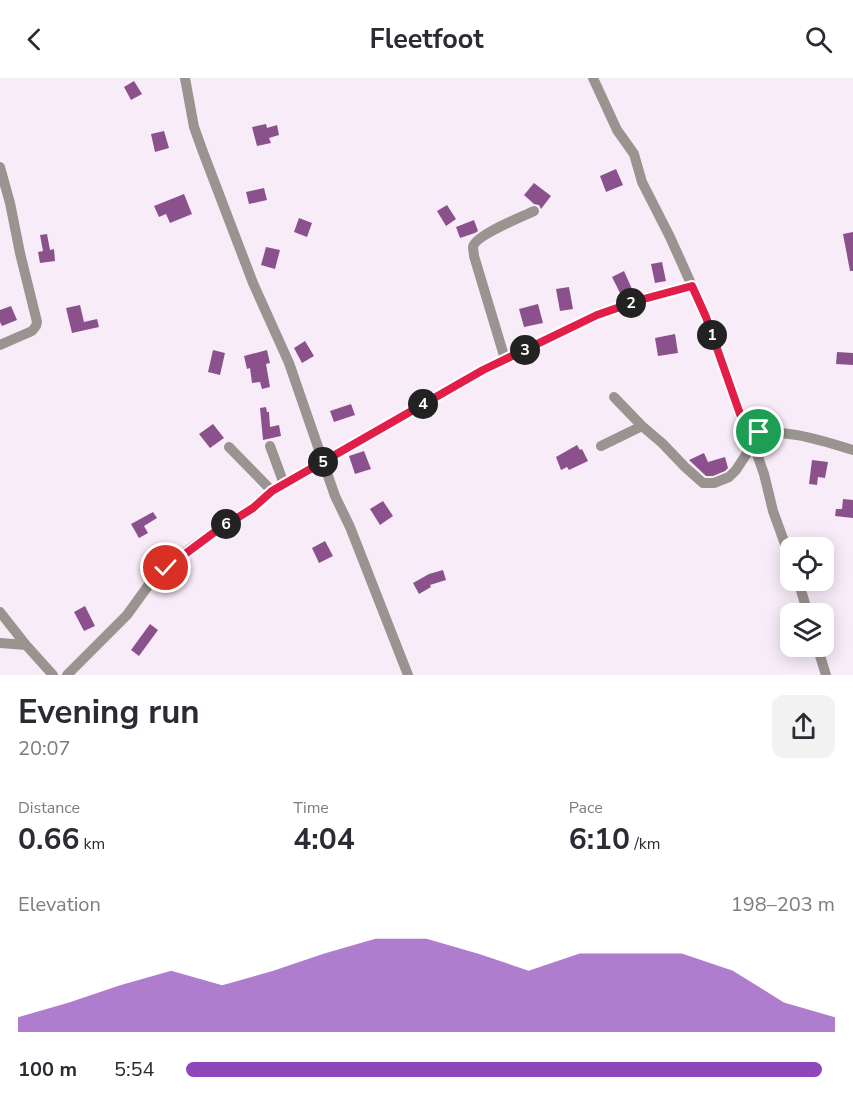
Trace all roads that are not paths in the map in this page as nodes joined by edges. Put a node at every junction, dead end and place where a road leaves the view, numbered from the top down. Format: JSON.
{"nodes":[{"id":1,"x":184,"y":78,"type":"edge"},
{"id":2,"x":593,"y":78,"type":"edge"},
{"id":3,"x":0,"y":167,"type":"edge"},
{"id":4,"x":534,"y":211,"type":"dead end"},
{"id":5,"x":692,"y":286,"type":"junction"},
{"id":6,"x":0,"y":345,"type":"edge"},
{"id":7,"x":505,"y":359,"type":"junction"},
{"id":8,"x":614,"y":397,"type":"dead end"},
{"id":9,"x":642,"y":426,"type":"junction"},
{"id":10,"x":751,"y":439,"type":"junction"},
{"id":11,"x":270,"y":446,"type":"dead end"},
{"id":12,"x":601,"y":446,"type":"dead end"},
{"id":13,"x":230,"y":447,"type":"dead end"},
{"id":14,"x":853,"y":450,"type":"edge"},
{"id":15,"x":324,"y":462,"type":"junction"},
{"id":16,"x":284,"y":484,"type":"junction"},
{"id":17,"x":272,"y":491,"type":"junction"},
{"id":18,"x":782,"y":537,"type":"edge"},
{"id":19,"x":0,"y":612,"type":"edge"},
{"id":20,"x":0,"y":643,"type":"edge"},
{"id":21,"x":26,"y":645,"type":"junction"},
{"id":22,"x":820,"y":657,"type":"edge"},
{"id":23,"x":53,"y":675,"type":"edge"},
{"id":24,"x":67,"y":675,"type":"edge"},
{"id":25,"x":408,"y":675,"type":"edge"},
{"id":26,"x":826,"y":675,"type":"edge"}],
"edges":[{"from":1,"to":15,"type":"street"},
{"from":2,"to":5,"type":"street"},
{"from":3,"to":6,"type":"street"},
{"from":4,"to":7,"type":"street"},
{"from":5,"to":7,"type":"street"},
{"from":5,"to":10,"type":"street"},
{"from":7,"to":15,"type":"street"},
{"from":8,"to":9,"type":"street"},
{"from":9,"to":10,"type":"street"},
{"from":9,"to":12,"type":"street"},
{"from":10,"to":14,"type":"street"},
{"from":10,"to":18,"type":"street"},
{"from":11,"to":16,"type":"street"},
{"from":13,"to":17,"type":"street"},
{"from":15,"to":16,"type":"street"},
{"from":15,"to":25,"type":"street"},
{"from":16,"to":17,"type":"street"},
{"from":17,"to":24,"type":"street"},
{"from":19,"to":21,"type":"street"},
{"from":20,"to":21,"type":"street"},
{"from":21,"to":23,"type":"street"},
{"from":22,"to":26,"type":"street"}]}
